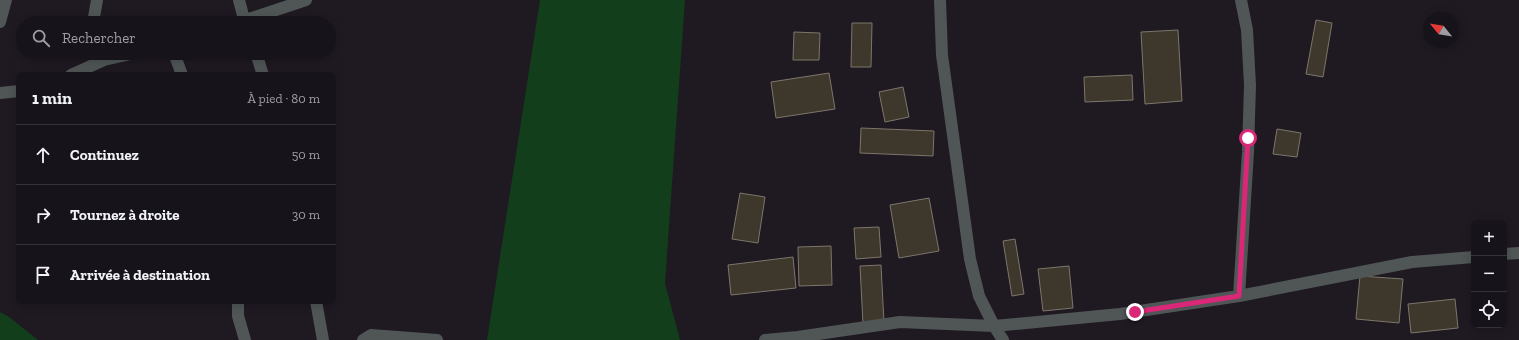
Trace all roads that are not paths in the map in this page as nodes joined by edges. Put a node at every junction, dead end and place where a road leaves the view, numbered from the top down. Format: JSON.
{"nodes":[{"id":1,"x":6,"y":0,"type":"edge"},
{"id":2,"x":97,"y":0,"type":"edge"},
{"id":3,"x":239,"y":0,"type":"edge"},
{"id":4,"x":306,"y":0,"type":"edge"},
{"id":5,"x":940,"y":0,"type":"edge"},
{"id":6,"x":1241,"y":0,"type":"edge"},
{"id":7,"x":94,"y":16,"type":"edge"},
{"id":8,"x":241,"y":16,"type":"edge"},
{"id":9,"x":259,"y":16,"type":"edge"},
{"id":10,"x":0,"y":22,"type":"edge"},
{"id":11,"x":96,"y":60,"type":"edge"},
{"id":12,"x":177,"y":60,"type":"edge"},
{"id":13,"x":259,"y":60,"type":"edge"},
{"id":14,"x":76,"y":72,"type":"edge"},
{"id":15,"x":181,"y":72,"type":"edge"},
{"id":16,"x":263,"y":72,"type":"edge"},
{"id":17,"x":16,"y":91,"type":"edge"},
{"id":18,"x":0,"y":93,"type":"edge"},
{"id":19,"x":1519,"y":253,"type":"edge"},
{"id":20,"x":1507,"y":254,"type":"edge"},
{"id":21,"x":1471,"y":257,"type":"edge"},
{"id":22,"x":1239,"y":296,"type":"junction"},
{"id":23,"x":238,"y":304,"type":"edge"},
{"id":24,"x":317,"y":304,"type":"edge"},
{"id":25,"x":994,"y":326,"type":"junction"},
{"id":26,"x":245,"y":340,"type":"edge"},
{"id":27,"x":323,"y":340,"type":"edge"},
{"id":28,"x":363,"y":340,"type":"edge"},
{"id":29,"x":438,"y":340,"type":"edge"},
{"id":30,"x":765,"y":340,"type":"edge"},
{"id":31,"x":1003,"y":340,"type":"edge"}],
"edges":[{"from":1,"to":10,"type":"street"},
{"from":2,"to":7,"type":"street"},
{"from":3,"to":8,"type":"street"},
{"from":4,"to":9,"type":"street"},
{"from":5,"to":25,"type":"street"},
{"from":6,"to":22,"type":"street"},
{"from":11,"to":14,"type":"street"},
{"from":12,"to":15,"type":"street"},
{"from":13,"to":16,"type":"street"},
{"from":17,"to":18,"type":"street"},
{"from":19,"to":20,"type":"street"},
{"from":21,"to":22,"type":"street"},
{"from":22,"to":25,"type":"street"},
{"from":23,"to":26,"type":"street"},
{"from":24,"to":27,"type":"street"},
{"from":25,"to":30,"type":"street"},
{"from":25,"to":31,"type":"street"},
{"from":28,"to":29,"type":"street"}]}
